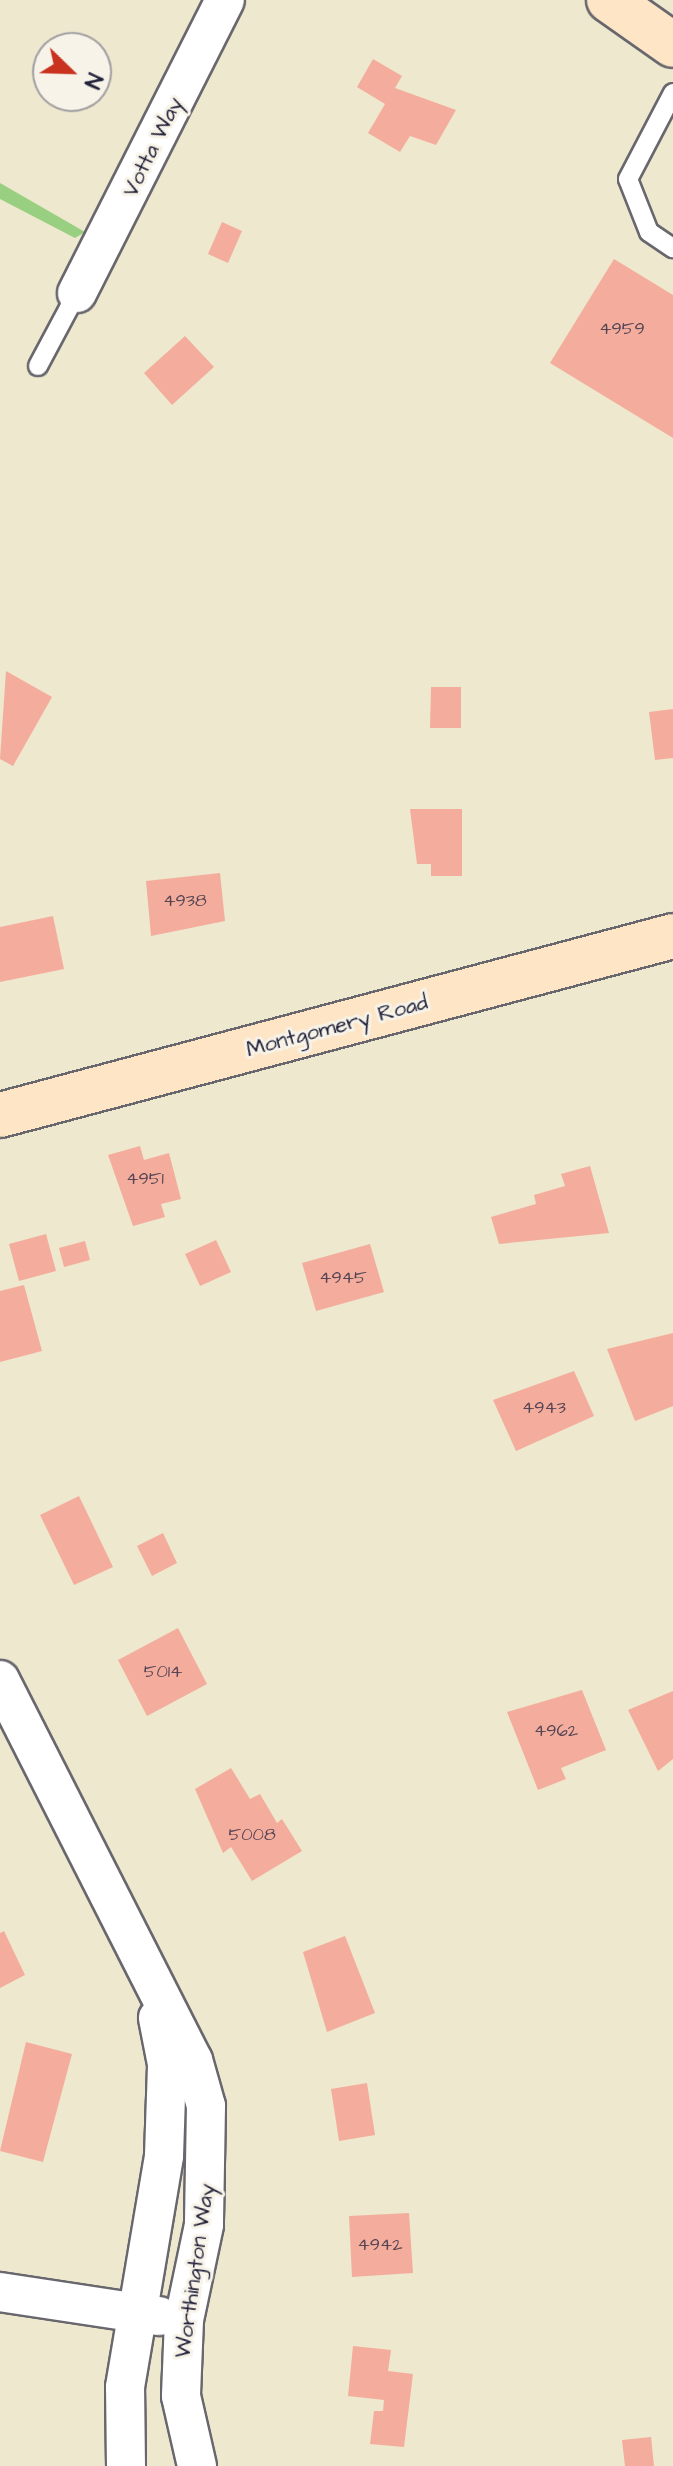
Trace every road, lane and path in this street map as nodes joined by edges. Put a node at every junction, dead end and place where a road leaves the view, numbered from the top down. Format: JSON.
{"nodes":[{"id":1,"x":225,"y":0,"type":"edge"},
{"id":2,"x":609,"y":0,"type":"edge"},
{"id":3,"x":672,"y":43,"type":"edge"},
{"id":4,"x":673,"y":93,"type":"edge"},
{"id":5,"x":673,"y":248,"type":"edge"},
{"id":6,"x":77,"y":293,"type":"joint"},
{"id":7,"x":38,"y":366,"type":"dead end"},
{"id":8,"x":673,"y":936,"type":"edge"},
{"id":9,"x":0,"y":1115,"type":"edge"},
{"id":10,"x":0,"y":1680,"type":"edge"},
{"id":11,"x":154,"y":1992,"type":"junction"},
{"id":12,"x":0,"y":2292,"type":"edge"},
{"id":13,"x":135,"y":2313,"type":"junction"},
{"id":14,"x":184,"y":2320,"type":"junction"},
{"id":15,"x":126,"y":2466,"type":"edge"},
{"id":16,"x":197,"y":2466,"type":"edge"}],
"edges":[{"from":1,"to":6,"type":"street","name":"Votta Way"},
{"from":2,"to":3,"type":"main road"},
{"from":4,"to":5,"type":"lane"},
{"from":6,"to":7,"type":"lane"},
{"from":8,"to":9,"type":"main road","name":"Montgomery Road"},
{"from":10,"to":11,"type":"street","name":"Worthington Way"},
{"from":11,"to":13,"type":"street","name":"Worthington Way"},
{"from":11,"to":14,"type":"street","name":"Worthington Way"},
{"from":12,"to":13,"type":"street"},
{"from":13,"to":14,"type":"street"},
{"from":13,"to":15,"type":"street","name":"Worthington Way"},
{"from":14,"to":16,"type":"street","name":"Worthington Way"}]}
